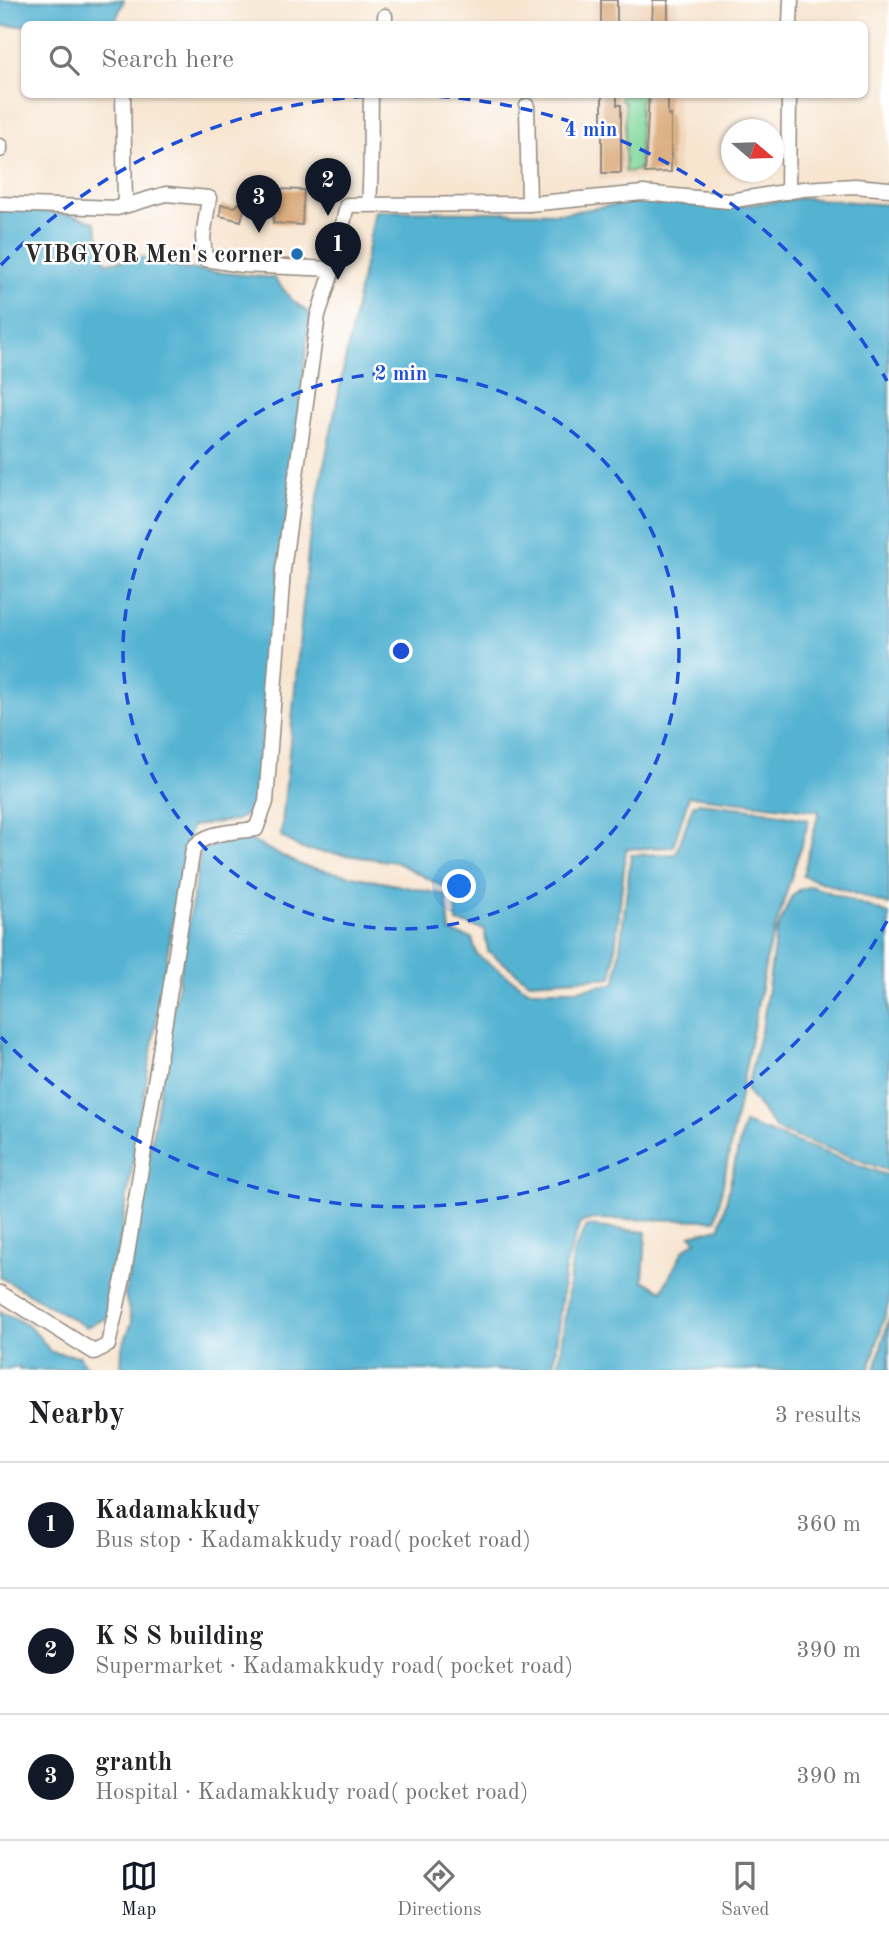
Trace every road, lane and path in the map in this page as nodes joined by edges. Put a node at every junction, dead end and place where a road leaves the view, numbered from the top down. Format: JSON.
{"nodes":[{"id":1,"x":791,"y":0,"type":"edge"},
{"id":2,"x":790,"y":21,"type":"edge"},
{"id":3,"x":123,"y":98,"type":"edge"},
{"id":4,"x":371,"y":98,"type":"edge"},
{"id":5,"x":789,"y":98,"type":"edge"},
{"id":6,"x":527,"y":106,"type":"dead end"},
{"id":7,"x":889,"y":189,"type":"edge"},
{"id":8,"x":788,"y":192,"type":"junction"},
{"id":9,"x":0,"y":204,"type":"edge"},
{"id":10,"x":369,"y":204,"type":"junction"},
{"id":11,"x":528,"y":204,"type":"junction"},
{"id":12,"x":125,"y":205,"type":"junction"},
{"id":13,"x":333,"y":269,"type":"junction"},
{"id":14,"x":0,"y":1293,"type":"edge"}],
"edges":[{"from":1,"to":2,"type":"street"},
{"from":3,"to":12,"type":"street"},
{"from":4,"to":10,"type":"street"},
{"from":5,"to":8,"type":"street"},
{"from":6,"to":11,"type":"street"},
{"from":7,"to":8,"type":"street"},
{"from":8,"to":11,"type":"street"},
{"from":9,"to":12,"type":"street"},
{"from":10,"to":11,"type":"street"},
{"from":10,"to":13,"type":"street"},
{"from":12,"to":13,"type":"street"},
{"from":13,"to":14,"type":"street"}]}
